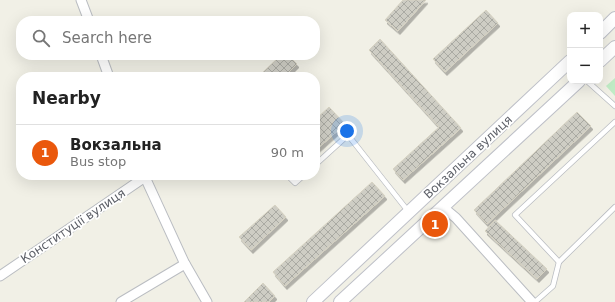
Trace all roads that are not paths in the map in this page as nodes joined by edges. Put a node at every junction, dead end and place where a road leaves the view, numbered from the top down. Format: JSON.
{"nodes":[{"id":1,"x":81,"y":0,"type":"edge"},
{"id":2,"x":87,"y":16,"type":"edge"},
{"id":3,"x":615,"y":18,"type":"edge"},
{"id":4,"x":603,"y":29,"type":"edge"},
{"id":5,"x":615,"y":47,"type":"edge"},
{"id":6,"x":603,"y":58,"type":"edge"},
{"id":7,"x":103,"y":60,"type":"edge"},
{"id":8,"x":567,"y":64,"type":"edge"},
{"id":9,"x":107,"y":72,"type":"edge"},
{"id":10,"x":576,"y":84,"type":"edge"},
{"id":11,"x":590,"y":84,"type":"edge"},
{"id":12,"x":615,"y":106,"type":"edge"},
{"id":13,"x":615,"y":122,"type":"edge"},
{"id":14,"x":320,"y":160,"type":"edge"},
{"id":15,"x":139,"y":180,"type":"edge"},
{"id":16,"x":147,"y":180,"type":"edge"},
{"id":17,"x":615,"y":207,"type":"edge"},
{"id":18,"x":444,"y":208,"type":"junction"},
{"id":19,"x":409,"y":212,"type":"junction"},
{"id":20,"x":559,"y":262,"type":"junction"},
{"id":21,"x":185,"y":264,"type":"junction"},
{"id":22,"x":0,"y":276,"type":"edge"},
{"id":23,"x":121,"y":302,"type":"edge"},
{"id":24,"x":207,"y":302,"type":"edge"},
{"id":25,"x":313,"y":302,"type":"edge"},
{"id":26,"x":340,"y":302,"type":"edge"},
{"id":27,"x":533,"y":302,"type":"edge"}],
"edges":[{"from":1,"to":2,"type":"street"},
{"from":3,"to":4,"type":"street"},
{"from":5,"to":6,"type":"street"},
{"from":7,"to":9,"type":"street"},
{"from":8,"to":19,"type":"street","name":"Вокзальна вулиця"},
{"from":10,"to":18,"type":"street","name":"Вокзальна вулиця"},
{"from":11,"to":12,"type":"lane"},
{"from":13,"to":20,"type":"lane"},
{"from":14,"to":19,"type":"lane"},
{"from":15,"to":22,"type":"street","name":"Конституції вулиця"},
{"from":16,"to":21,"type":"street"},
{"from":17,"to":20,"type":"lane"},
{"from":18,"to":26,"type":"street","name":"Вокзальна вулиця"},
{"from":18,"to":27,"type":"street"},
{"from":19,"to":25,"type":"street","name":"Вокзальна вулиця"},
{"from":20,"to":27,"type":"lane"},
{"from":21,"to":23,"type":"street"},
{"from":21,"to":24,"type":"street"}]}
